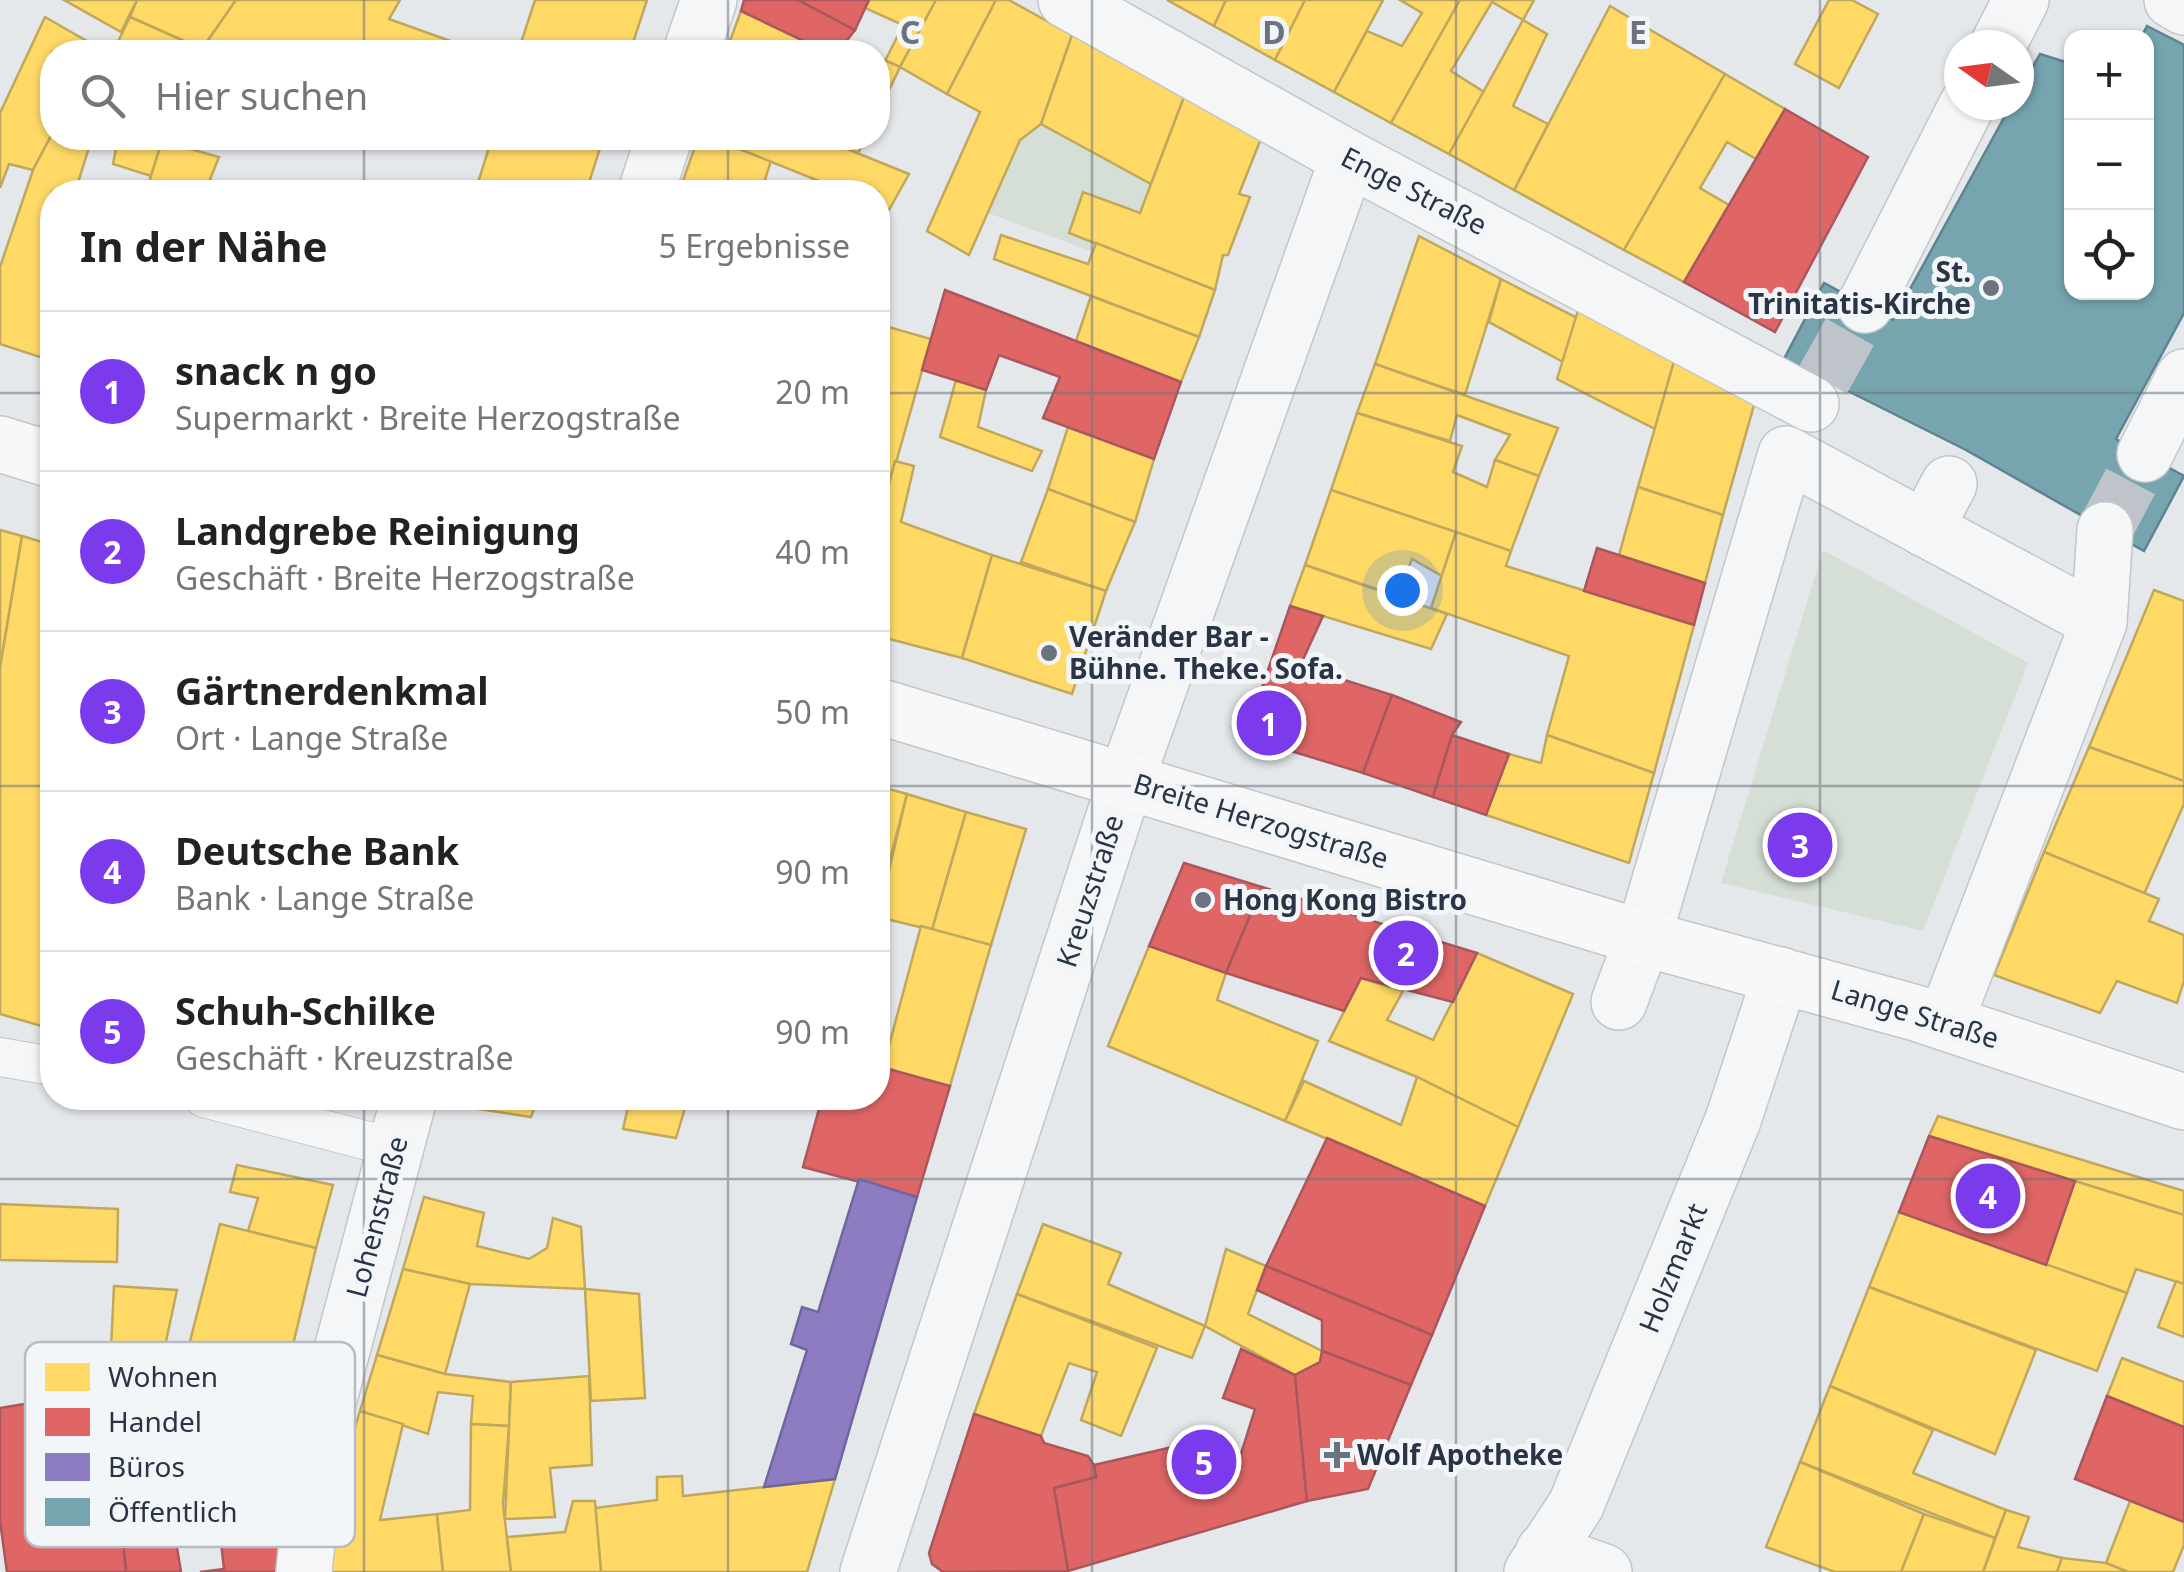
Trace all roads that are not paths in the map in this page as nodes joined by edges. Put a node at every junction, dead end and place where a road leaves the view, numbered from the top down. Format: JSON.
{"nodes":[{"id":1,"x":708,"y":0,"type":"edge"},
{"id":2,"x":1066,"y":0,"type":"edge"},
{"id":3,"x":2021,"y":0,"type":"edge"},
{"id":4,"x":2172,"y":0,"type":"edge"},
{"id":5,"x":2184,"y":7,"type":"edge"},
{"id":6,"x":2006,"y":30,"type":"edge"},
{"id":7,"x":696,"y":40,"type":"edge"},
{"id":8,"x":1959,"y":120,"type":"edge"},
{"id":9,"x":660,"y":150,"type":"edge"},
{"id":10,"x":1348,"y":158,"type":"junction"},
{"id":11,"x":650,"y":180,"type":"edge"},
{"id":12,"x":1865,"y":305,"type":"tunnel mouth"},
{"id":13,"x":2184,"y":379,"type":"edge"},
{"id":14,"x":0,"y":444,"type":"edge"},
{"id":15,"x":1786,"y":454,"type":"junction"},
{"id":16,"x":2144,"y":454,"type":"tunnel mouth"},
{"id":17,"x":40,"y":456,"type":"edge"},
{"id":18,"x":2104,"y":530,"type":"tunnel mouth"},
{"id":19,"x":2100,"y":622,"type":"junction"},
{"id":20,"x":890,"y":710,"type":"edge"},
{"id":21,"x":1126,"y":780,"type":"junction"},
{"id":22,"x":1643,"y":938,"type":"junction"},
{"id":23,"x":1781,"y":975,"type":"junction"},
{"id":24,"x":1618,"y":1002,"type":"dead end"},
{"id":25,"x":1945,"y":1022,"type":"junction"},
{"id":26,"x":0,"y":1057,"type":"edge"},
{"id":27,"x":40,"y":1064,"type":"edge"},
{"id":28,"x":2184,"y":1102,"type":"edge"},
{"id":29,"x":303,"y":1110,"type":"edge"},
{"id":30,"x":402,"y":1122,"type":"edge"},
{"id":31,"x":344,"y":1342,"type":"edge"},
{"id":32,"x":306,"y":1547,"type":"edge"},
{"id":33,"x":1538,"y":1562,"type":"edge"},
{"id":34,"x":304,"y":1572,"type":"edge"},
{"id":35,"x":868,"y":1572,"type":"edge"},
{"id":36,"x":1604,"y":1572,"type":"edge"}],
"edges":[{"from":1,"to":7,"type":"street"},
{"from":2,"to":10,"type":"street","name":"Enge Straße"},
{"from":3,"to":6,"type":"street"},
{"from":4,"to":5,"type":"street"},
{"from":8,"to":12,"type":"street"},
{"from":9,"to":11,"type":"street"},
{"from":10,"to":15,"type":"street","name":"Enge Straße"},
{"from":10,"to":21,"type":"street","name":"Kreuzstraße"},
{"from":13,"to":16,"type":"street"},
{"from":14,"to":17,"type":"street"},
{"from":15,"to":19,"type":"street"},
{"from":15,"to":22,"type":"street"},
{"from":18,"to":19,"type":"street"},
{"from":19,"to":25,"type":"street"},
{"from":20,"to":21,"type":"street","name":"Breite Herzogstraße"},
{"from":21,"to":22,"type":"street","name":"Breite Herzogstraße"},
{"from":21,"to":35,"type":"street","name":"Kreuzstraße"},
{"from":22,"to":23,"type":"street","name":"Lange Straße"},
{"from":22,"to":24,"type":"street"},
{"from":23,"to":25,"type":"street","name":"Lange Straße"},
{"from":23,"to":33,"type":"street","name":"Holzmarkt"},
{"from":25,"to":28,"type":"street","name":"Lange Straße"},
{"from":26,"to":27,"type":"lane"},
{"from":29,"to":30,"type":"lane"},
{"from":30,"to":31,"type":"street","name":"Lohenstraße"},
{"from":32,"to":34,"type":"street","name":"Lohenstraße"},
{"from":33,"to":36,"type":"street"}]}
